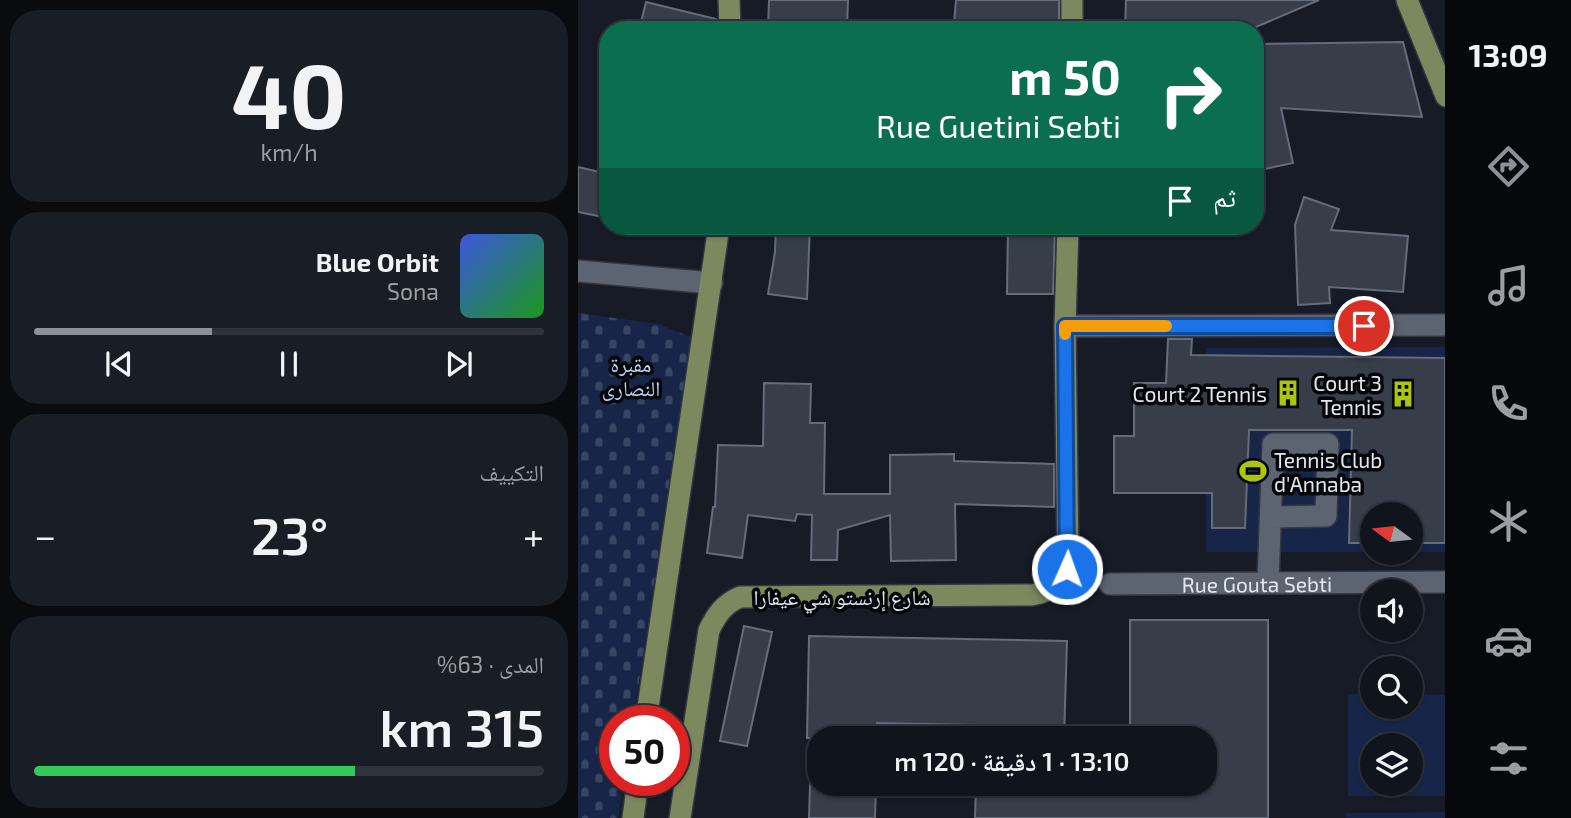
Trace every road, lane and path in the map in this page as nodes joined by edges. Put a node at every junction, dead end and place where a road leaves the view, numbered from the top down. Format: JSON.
{"nodes":[{"id":1,"x":729,"y":0,"type":"edge"},
{"id":2,"x":1072,"y":0,"type":"edge"},
{"id":3,"x":1406,"y":0,"type":"edge"},
{"id":4,"x":730,"y":21,"type":"edge"},
{"id":5,"x":1072,"y":21,"type":"edge"},
{"id":6,"x":1445,"y":96,"type":"edge"},
{"id":7,"x":718,"y":235,"type":"edge"},
{"id":8,"x":1067,"y":235,"type":"edge"},
{"id":9,"x":578,"y":271,"type":"edge"},
{"id":10,"x":712,"y":283,"type":"junction"},
{"id":11,"x":1445,"y":325,"type":"edge"},
{"id":12,"x":1065,"y":326,"type":"junction"},
{"id":13,"x":1270,"y":517,"type":"dead end"},
{"id":14,"x":1268,"y":582,"type":"junction"},
{"id":15,"x":1445,"y":582,"type":"edge"},
{"id":16,"x":1110,"y":584,"type":"dead end"},
{"id":17,"x":648,"y":705,"type":"edge"},
{"id":18,"x":636,"y":796,"type":"edge"},
{"id":19,"x":633,"y":818,"type":"edge"},
{"id":20,"x":680,"y":818,"type":"edge"}],
"edges":[{"from":1,"to":4,"type":"main road"},
{"from":2,"to":5,"type":"main road"},
{"from":3,"to":6,"type":"main road"},
{"from":7,"to":10,"type":"main road"},
{"from":8,"to":12,"type":"main road"},
{"from":9,"to":10,"type":"street"},
{"from":10,"to":17,"type":"main road"},
{"from":11,"to":12,"type":"street"},
{"from":12,"to":20,"type":"main road","name":"شارع إرنستو شي عيفارا"},
{"from":13,"to":14,"type":"street"},
{"from":14,"to":15,"type":"street","name":"Rue Gouta Sebti"},
{"from":14,"to":16,"type":"street","name":"Rue Gouta Sebti"},
{"from":18,"to":19,"type":"main road"}]}
